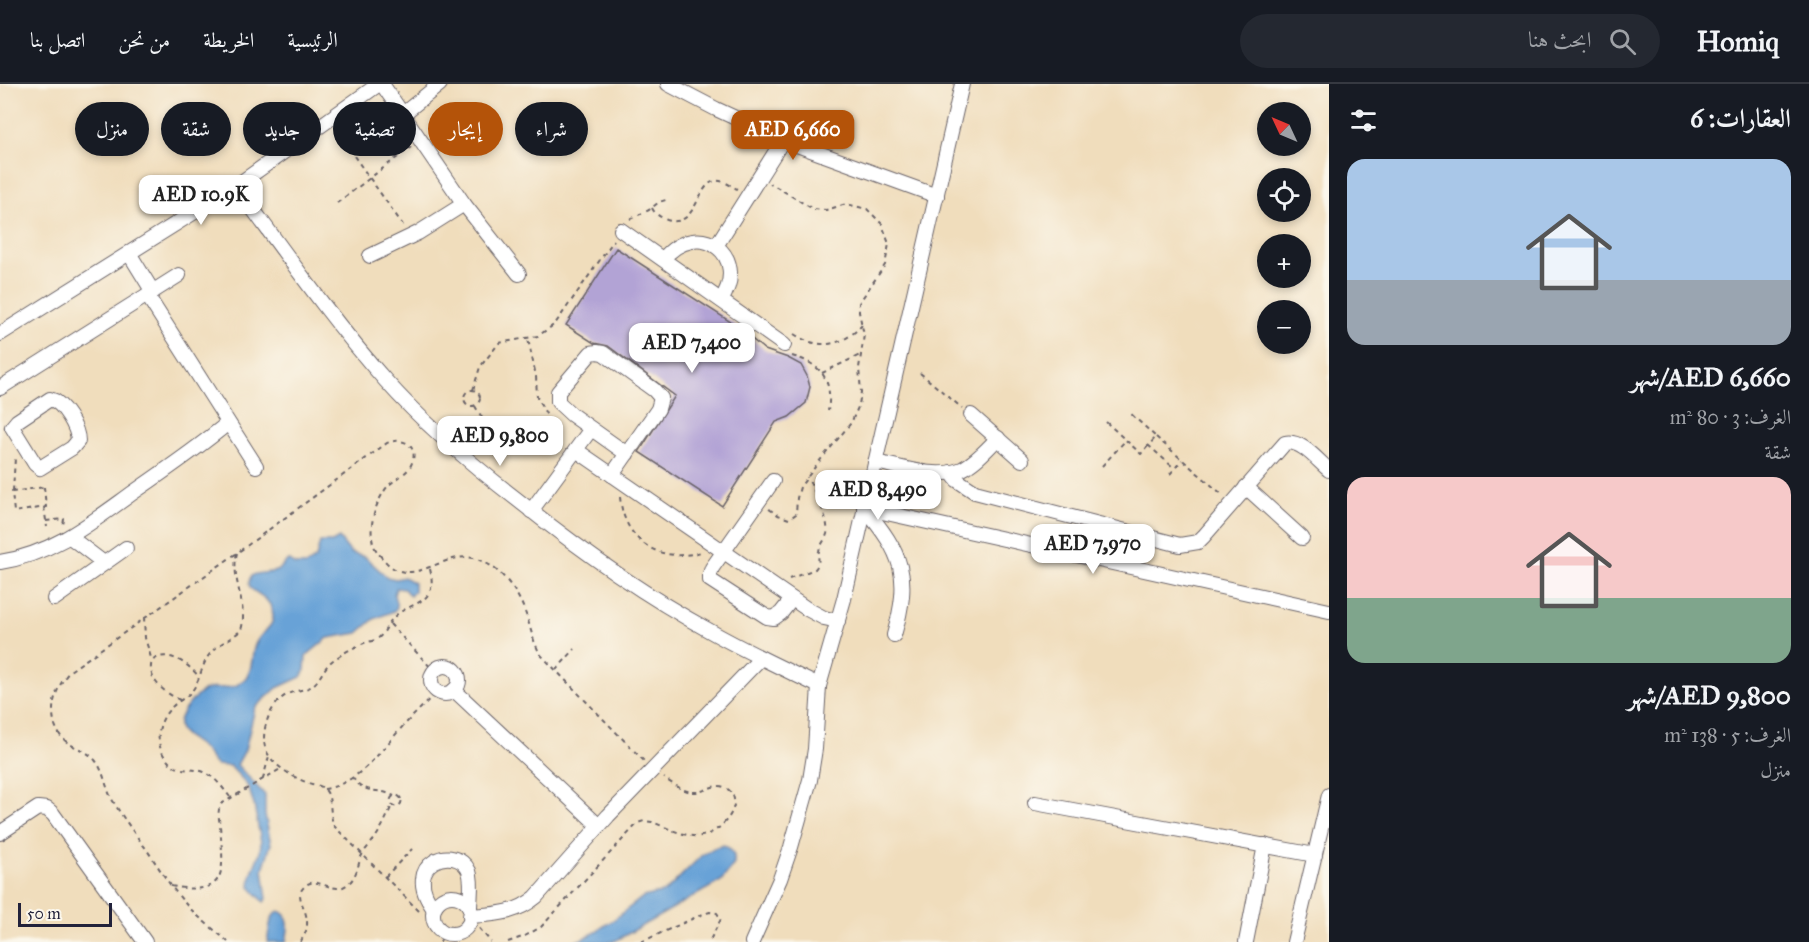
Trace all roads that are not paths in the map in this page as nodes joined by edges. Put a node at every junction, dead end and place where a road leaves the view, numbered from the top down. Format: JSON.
{"nodes":[{"id":1,"x":380,"y":84,"type":"edge"},
{"id":2,"x":440,"y":84,"type":"edge"},
{"id":3,"x":668,"y":84,"type":"edge"},
{"id":4,"x":962,"y":84,"type":"edge"},
{"id":5,"x":394,"y":102,"type":"edge"},
{"id":6,"x":416,"y":103,"type":"edge"},
{"id":7,"x":416,"y":133,"type":"edge"},
{"id":8,"x":783,"y":140,"type":"junction"},
{"id":9,"x":236,"y":186,"type":"junction"},
{"id":10,"x":937,"y":196,"type":"junction"},
{"id":11,"x":464,"y":204,"type":"junction"},
{"id":12,"x":621,"y":230,"type":"road end"},
{"id":13,"x":716,"y":246,"type":"junction"},
{"id":14,"x":129,"y":253,"type":"junction"},
{"id":15,"x":370,"y":256,"type":"dead end"},
{"id":16,"x":663,"y":259,"type":"junction"},
{"id":17,"x":519,"y":274,"type":"dead end"},
{"id":18,"x":179,"y":275,"type":"dead end"},
{"id":19,"x":150,"y":294,"type":"junction"},
{"id":20,"x":721,"y":300,"type":"junction"},
{"id":21,"x":0,"y":334,"type":"edge"},
{"id":22,"x":783,"y":345,"type":"road end"},
{"id":23,"x":0,"y":388,"type":"edge"},
{"id":24,"x":971,"y":416,"type":"road end"},
{"id":25,"x":228,"y":423,"type":"junction"},
{"id":26,"x":591,"y":429,"type":"junction"},
{"id":27,"x":6,"y":430,"type":"edge"},
{"id":28,"x":998,"y":438,"type":"junction"},
{"id":29,"x":576,"y":450,"type":"junction"},
{"id":30,"x":627,"y":454,"type":"junction"},
{"id":31,"x":1022,"y":460,"type":"dead end"},
{"id":32,"x":875,"y":462,"type":"junction"},
{"id":33,"x":256,"y":466,"type":"dead end"},
{"id":34,"x":1329,"y":470,"type":"edge"},
{"id":35,"x":951,"y":472,"type":"junction"},
{"id":36,"x":615,"y":477,"type":"junction"},
{"id":37,"x":773,"y":481,"type":"dead end"},
{"id":38,"x":1246,"y":487,"type":"junction"},
{"id":39,"x":864,"y":508,"type":"junction"},
{"id":40,"x":531,"y":511,"type":"junction"},
{"id":41,"x":70,"y":537,"type":"junction"},
{"id":42,"x":1302,"y":538,"type":"dead end"},
{"id":43,"x":126,"y":548,"type":"dead end"},
{"id":44,"x":719,"y":548,"type":"junction"},
{"id":45,"x":0,"y":562,"type":"edge"},
{"id":46,"x":104,"y":563,"type":"junction"},
{"id":47,"x":54,"y":599,"type":"dead end"},
{"id":48,"x":792,"y":599,"type":"junction"},
{"id":49,"x":1329,"y":611,"type":"edge"},
{"id":50,"x":838,"y":621,"type":"junction"},
{"id":51,"x":894,"y":635,"type":"dead end"},
{"id":52,"x":761,"y":658,"type":"junction"},
{"id":53,"x":819,"y":686,"type":"junction"},
{"id":54,"x":454,"y":690,"type":"junction"},
{"id":55,"x":1329,"y":795,"type":"edge"},
{"id":56,"x":1035,"y":803,"type":"dead end"},
{"id":57,"x":1327,"y":816,"type":"edge"},
{"id":58,"x":598,"y":826,"type":"junction"},
{"id":59,"x":0,"y":833,"type":"edge"},
{"id":60,"x":1265,"y":845,"type":"junction"},
{"id":61,"x":1315,"y":855,"type":"junction"},
{"id":62,"x":433,"y":913,"type":"junction"},
{"id":63,"x":470,"y":915,"type":"junction"},
{"id":64,"x":442,"y":937,"type":"edge"},
{"id":65,"x":145,"y":942,"type":"edge"},
{"id":66,"x":752,"y":942,"type":"edge"},
{"id":67,"x":1246,"y":942,"type":"edge"},
{"id":68,"x":1294,"y":942,"type":"edge"}],
"edges":[{"from":1,"to":5,"type":"street"},
{"from":1,"to":9,"type":"street"},
{"from":2,"to":6,"type":"street"},
{"from":3,"to":8,"type":"street"},
{"from":4,"to":10,"type":"street"},
{"from":7,"to":11,"type":"street"},
{"from":8,"to":10,"type":"street"},
{"from":8,"to":13,"type":"street"},
{"from":9,"to":14,"type":"street"},
{"from":9,"to":40,"type":"street"},
{"from":10,"to":32,"type":"street"},
{"from":11,"to":15,"type":"street"},
{"from":11,"to":17,"type":"street"},
{"from":12,"to":16,"type":"street"},
{"from":13,"to":16,"type":"street"},
{"from":13,"to":20,"type":"street"},
{"from":14,"to":19,"type":"street"},
{"from":14,"to":21,"type":"street"},
{"from":16,"to":20,"type":"street"},
{"from":18,"to":19,"type":"street"},
{"from":19,"to":23,"type":"street"},
{"from":19,"to":25,"type":"street"},
{"from":20,"to":22,"type":"street"},
{"from":24,"to":28,"type":"street"},
{"from":25,"to":33,"type":"street"},
{"from":25,"to":41,"type":"street"},
{"from":26,"to":29,"type":"street"},
{"from":26,"to":30,"type":"street"},
{"from":26,"to":30,"type":"street"},
{"from":27,"to":27,"type":"street"},
{"from":28,"to":31,"type":"street"},
{"from":28,"to":35,"type":"street"},
{"from":29,"to":36,"type":"street"},
{"from":29,"to":40,"type":"street"},
{"from":30,"to":36,"type":"street"},
{"from":32,"to":35,"type":"street"},
{"from":32,"to":39,"type":"street"},
{"from":34,"to":38,"type":"street"},
{"from":35,"to":38,"type":"street"},
{"from":36,"to":44,"type":"street"},
{"from":37,"to":44,"type":"street"},
{"from":38,"to":42,"type":"street"},
{"from":39,"to":49,"type":"street"},
{"from":39,"to":50,"type":"street"},
{"from":39,"to":51,"type":"street"},
{"from":40,"to":52,"type":"street"},
{"from":41,"to":45,"type":"street"},
{"from":41,"to":46,"type":"street"},
{"from":43,"to":46,"type":"street"},
{"from":44,"to":48,"type":"street"},
{"from":44,"to":48,"type":"street"},
{"from":46,"to":47,"type":"street"},
{"from":48,"to":50,"type":"street"},
{"from":50,"to":53,"type":"street"},
{"from":52,"to":53,"type":"street"},
{"from":52,"to":58,"type":"street"},
{"from":53,"to":66,"type":"street"},
{"from":54,"to":54,"type":"street"},
{"from":54,"to":58,"type":"street"},
{"from":55,"to":57,"type":"street"},
{"from":56,"to":60,"type":"street"},
{"from":57,"to":61,"type":"street"},
{"from":58,"to":63,"type":"street"},
{"from":59,"to":65,"type":"street"},
{"from":60,"to":61,"type":"street"},
{"from":60,"to":67,"type":"street"},
{"from":61,"to":68,"type":"street"},
{"from":62,"to":63,"type":"street"},
{"from":62,"to":63,"type":"street"},
{"from":62,"to":64,"type":"street"},
{"from":63,"to":64,"type":"street"}]}
